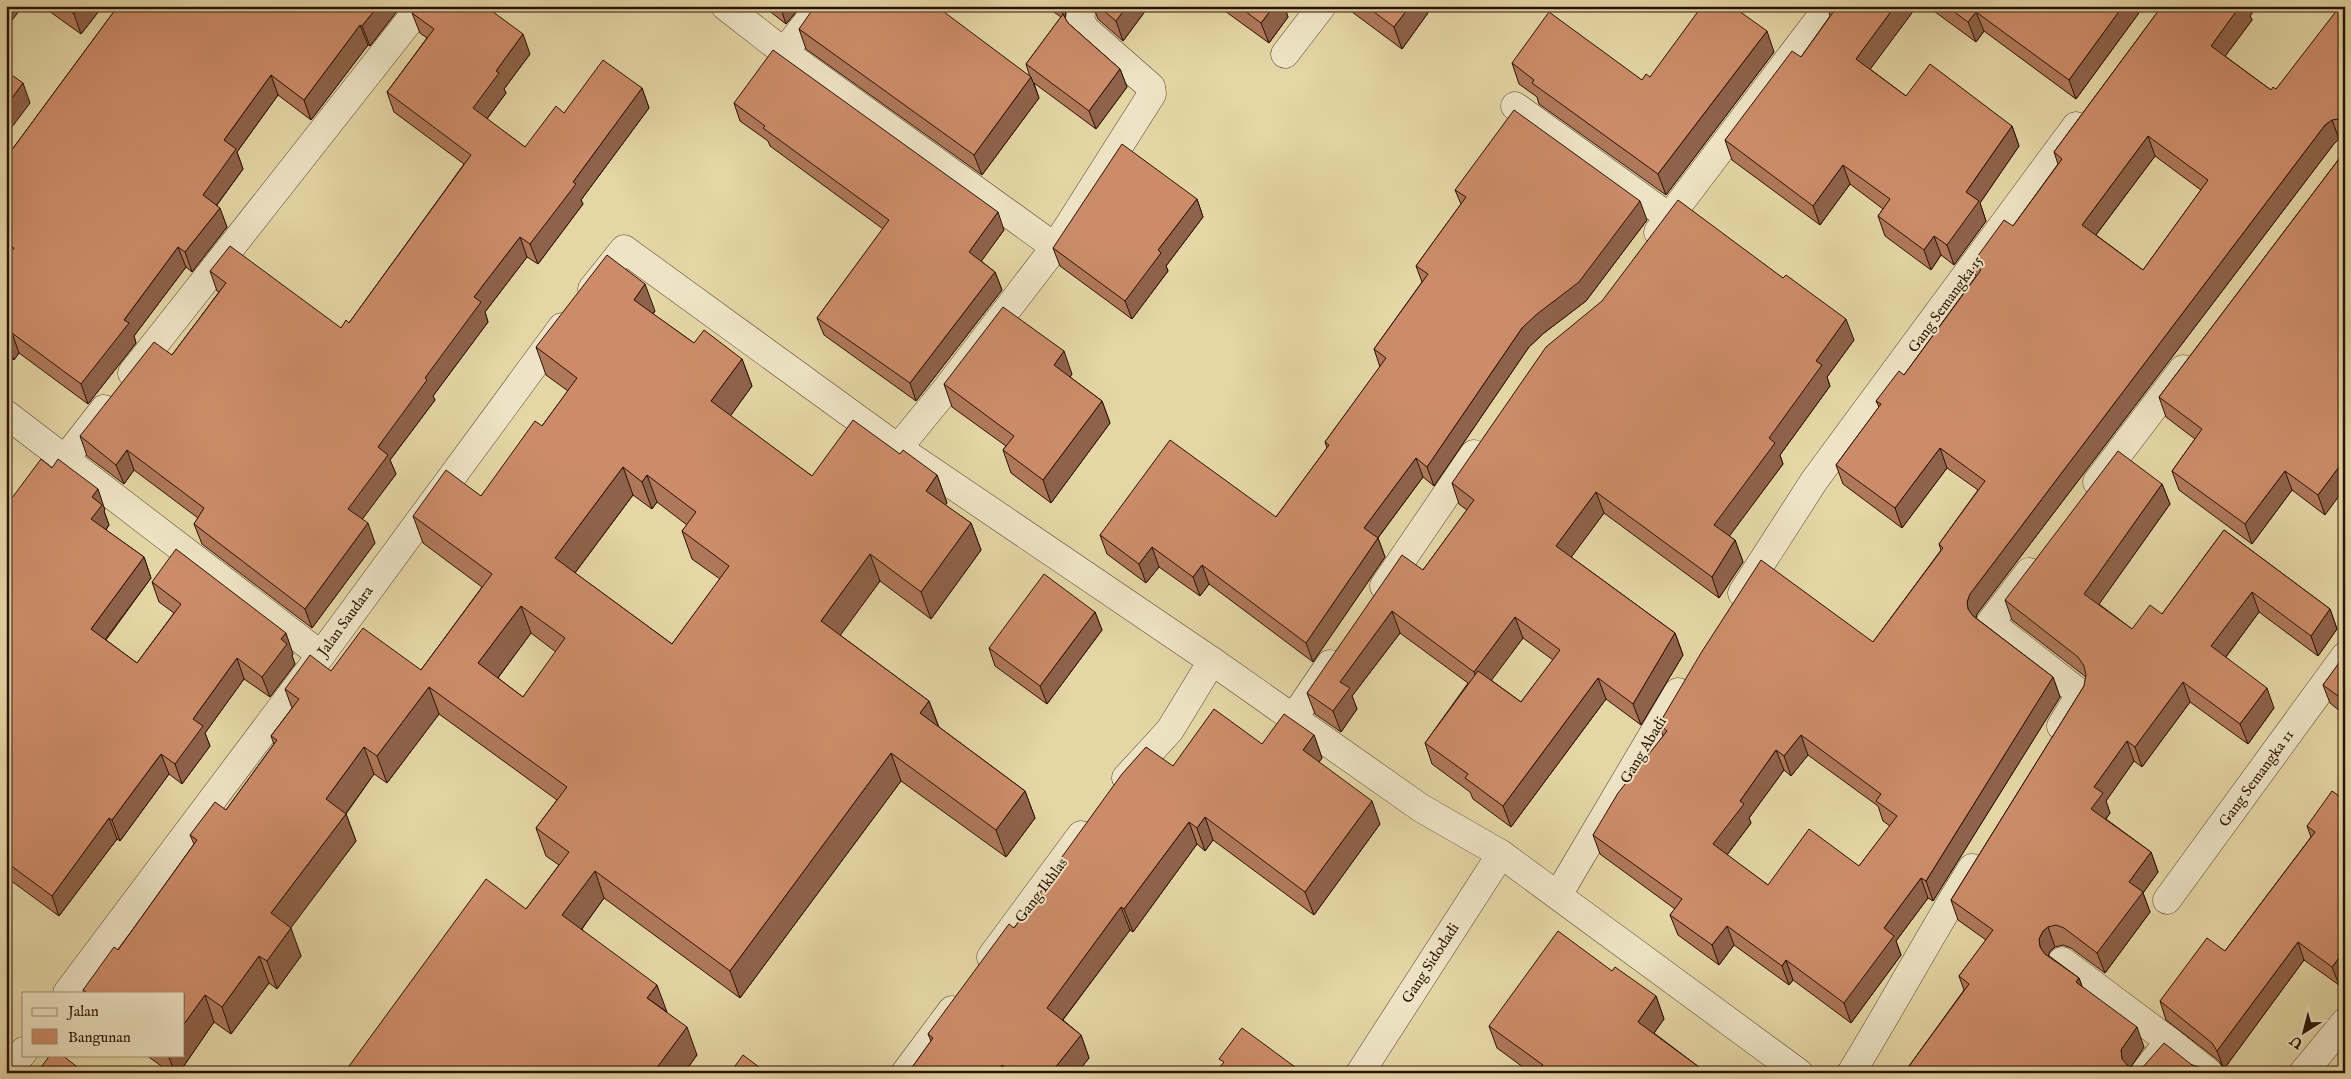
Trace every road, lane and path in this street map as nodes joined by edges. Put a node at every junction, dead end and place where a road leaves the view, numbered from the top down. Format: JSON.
{"nodes":[{"id":1,"x":421,"y":6,"type":"edge"},
{"id":2,"x":725,"y":6,"type":"edge"},
{"id":3,"x":820,"y":6,"type":"edge"},
{"id":4,"x":1082,"y":6,"type":"edge"},
{"id":5,"x":1322,"y":6,"type":"edge"},
{"id":6,"x":1829,"y":6,"type":"edge"},
{"id":7,"x":784,"y":52,"type":"junction"},
{"id":8,"x":1285,"y":54,"type":"dead end"},
{"id":9,"x":1515,"y":106,"type":"dead end"},
{"id":10,"x":2088,"y":109,"type":"edge"},
{"id":11,"x":1669,"y":218,"type":"junction"},
{"id":12,"x":1055,"y":247,"type":"junction"},
{"id":13,"x":1645,"y":249,"type":"edge"},
{"id":14,"x":2200,"y":345,"type":"edge"},
{"id":15,"x":6,"y":414,"type":"edge"},
{"id":16,"x":1490,"y":431,"type":"edge"},
{"id":17,"x":898,"y":448,"type":"junction"},
{"id":18,"x":65,"y":459,"type":"junction"},
{"id":19,"x":2080,"y":504,"type":"edge"},
{"id":20,"x":2044,"y":552,"type":"edge"},
{"id":21,"x":1372,"y":603,"type":"edge"},
{"id":22,"x":1728,"y":614,"type":"edge"},
{"id":23,"x":1344,"y":643,"type":"edge"},
{"id":24,"x":321,"y":655,"type":"junction"},
{"id":25,"x":2345,"y":656,"type":"edge"},
{"id":26,"x":1212,"y":661,"type":"junction"},
{"id":27,"x":1690,"y":673,"type":"edge"},
{"id":28,"x":1294,"y":717,"type":"junction"},
{"id":29,"x":2047,"y":748,"type":"edge"},
{"id":30,"x":1985,"y":848,"type":"edge"},
{"id":31,"x":1501,"y":854,"type":"junction"},
{"id":32,"x":1558,"y":896,"type":"junction"},
{"id":33,"x":2167,"y":900,"type":"dead end"},
{"id":34,"x":2062,"y":962,"type":"dead end"},
{"id":35,"x":69,"y":992,"type":"edge"},
{"id":36,"x":2345,"y":1022,"type":"edge"},
{"id":37,"x":2169,"y":1041,"type":"junction"},
{"id":38,"x":22,"y":1054,"type":"edge"},
{"id":39,"x":8,"y":1073,"type":"edge"},
{"id":40,"x":905,"y":1073,"type":"edge"},
{"id":41,"x":1360,"y":1073,"type":"edge"},
{"id":42,"x":1799,"y":1073,"type":"edge"},
{"id":43,"x":1851,"y":1073,"type":"edge"},
{"id":44,"x":2144,"y":1073,"type":"edge"},
{"id":45,"x":2209,"y":1073,"type":"edge"},
{"id":46,"x":2303,"y":1073,"type":"edge"}],
"edges":[{"from":1,"to":18,"type":"street"},
{"from":2,"to":7,"type":"street"},
{"from":3,"to":7,"type":"street"},
{"from":4,"to":12,"type":"street"},
{"from":5,"to":8,"type":"street"},
{"from":6,"to":11,"type":"street"},
{"from":7,"to":12,"type":"street"},
{"from":9,"to":11,"type":"street"},
{"from":10,"to":22,"type":"street","name":"Gang Semangka 15"},
{"from":11,"to":13,"type":"street"},
{"from":12,"to":17,"type":"street"},
{"from":14,"to":19,"type":"street"},
{"from":15,"to":18,"type":"street"},
{"from":16,"to":21,"type":"street"},
{"from":17,"to":24,"type":"street","name":"Jalan Saudara"},
{"from":17,"to":26,"type":"street"},
{"from":18,"to":24,"type":"street"},
{"from":20,"to":29,"type":"street"},
{"from":23,"to":28,"type":"street"},
{"from":24,"to":35,"type":"street","name":"Jalan Saudara"},
{"from":25,"to":33,"type":"street","name":"Gang Semangka 11"},
{"from":26,"to":28,"type":"street"},
{"from":26,"to":40,"type":"street","name":"Gang Ikhlas"},
{"from":27,"to":32,"type":"street","name":"Gang Abadi"},
{"from":28,"to":31,"type":"street"},
{"from":30,"to":43,"type":"street"},
{"from":31,"to":32,"type":"street"},
{"from":31,"to":41,"type":"street","name":"Gang Sidodadi"},
{"from":32,"to":42,"type":"street"},
{"from":34,"to":37,"type":"street"},
{"from":36,"to":46,"type":"street"},
{"from":37,"to":44,"type":"street"},
{"from":37,"to":45,"type":"street"},
{"from":38,"to":39,"type":"street"}]}
